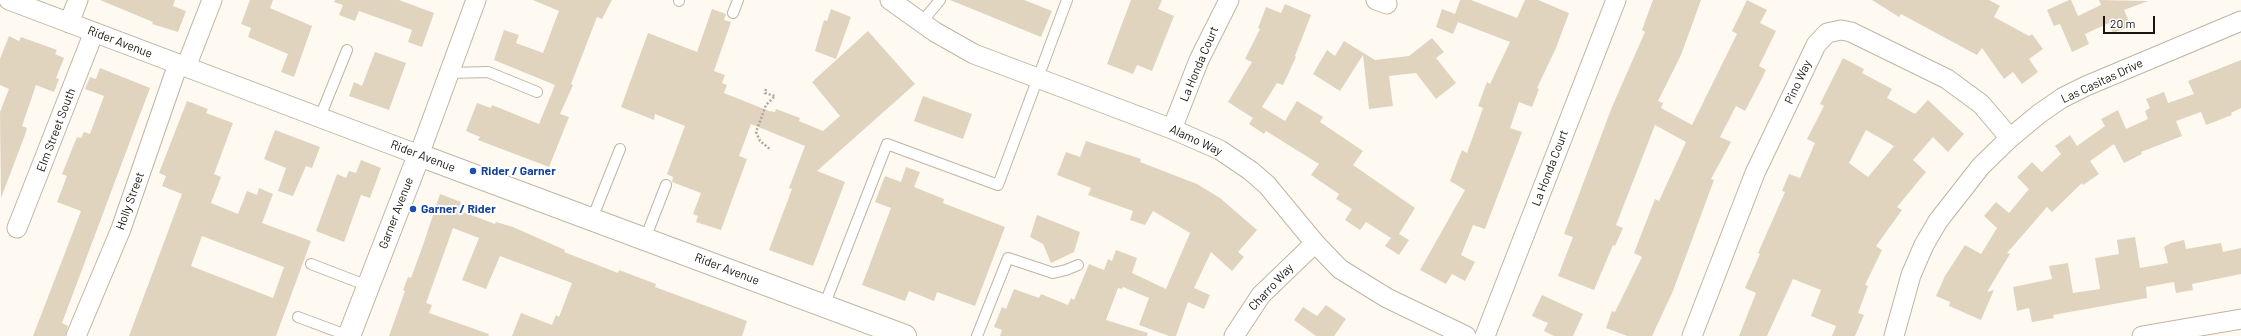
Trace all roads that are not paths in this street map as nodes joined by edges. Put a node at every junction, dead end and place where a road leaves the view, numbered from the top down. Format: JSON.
{"nodes":[{"id":1,"x":9,"y":0,"type":"edge"},
{"id":2,"x":78,"y":0,"type":"edge"},
{"id":3,"x":212,"y":0,"type":"edge"},
{"id":4,"x":476,"y":0,"type":"edge"},
{"id":5,"x":738,"y":0,"type":"edge"},
{"id":6,"x":890,"y":0,"type":"edge"},
{"id":7,"x":940,"y":0,"type":"edge"},
{"id":8,"x":1067,"y":0,"type":"edge"},
{"id":9,"x":1229,"y":0,"type":"edge"},
{"id":10,"x":1616,"y":0,"type":"edge"},
{"id":11,"x":733,"y":13,"type":"dead end"},
{"id":12,"x":2241,"y":21,"type":"edge"},
{"id":13,"x":70,"y":23,"type":"junction"},
{"id":14,"x":921,"y":23,"type":"junction"},
{"id":15,"x":94,"y":32,"type":"junction"},
{"id":16,"x":347,"y":50,"type":"dead end"},
{"id":17,"x":182,"y":65,"type":"junction"},
{"id":18,"x":449,"y":73,"type":"junction"},
{"id":19,"x":1038,"y":79,"type":"junction"},
{"id":20,"x":538,"y":92,"type":"dead end"},
{"id":21,"x":320,"y":117,"type":"junction"},
{"id":22,"x":1172,"y":129,"type":"junction"},
{"id":23,"x":2010,"y":138,"type":"junction"},
{"id":24,"x":620,"y":149,"type":"dead end"},
{"id":25,"x":419,"y":155,"type":"junction"},
{"id":26,"x":666,"y":185,"type":"dead end"},
{"id":27,"x":592,"y":219,"type":"junction"},
{"id":28,"x":17,"y":228,"type":"dead end"},
{"id":29,"x":646,"y":239,"type":"junction"},
{"id":30,"x":1315,"y":243,"type":"junction"},
{"id":31,"x":311,"y":264,"type":"dead end"},
{"id":32,"x":1078,"y":265,"type":"dead end"},
{"id":33,"x":368,"y":286,"type":"junction"},
{"id":34,"x":824,"y":306,"type":"junction"},
{"id":35,"x":298,"y":317,"type":"dead end"},
{"id":36,"x":2238,"y":325,"type":"edge"},
{"id":37,"x":874,"y":331,"type":"edge"},
{"id":38,"x":76,"y":336,"type":"edge"},
{"id":39,"x":349,"y":336,"type":"edge"},
{"id":40,"x":905,"y":336,"type":"edge"},
{"id":41,"x":977,"y":336,"type":"edge"},
{"id":42,"x":1234,"y":336,"type":"edge"},
{"id":43,"x":1466,"y":336,"type":"edge"},
{"id":44,"x":1485,"y":336,"type":"edge"},
{"id":45,"x":1692,"y":336,"type":"edge"},
{"id":46,"x":1894,"y":336,"type":"edge"},
{"id":47,"x":2142,"y":336,"type":"edge"}],
"edges":[{"from":1,"to":13,"type":"street","name":"Rider Avenue"},
{"from":2,"to":13,"type":"street"},
{"from":3,"to":17,"type":"street","name":"Holly Street"},
{"from":4,"to":18,"type":"street","name":"Garner Avenue"},
{"from":5,"to":11,"type":"lane"},
{"from":6,"to":14,"type":"street","name":"Alamo Way"},
{"from":7,"to":14,"type":"lane"},
{"from":8,"to":19,"type":"lane"},
{"from":9,"to":22,"type":"street","name":"La Honda Court"},
{"from":10,"to":44,"type":"street","name":"La Honda Court"},
{"from":12,"to":23,"type":"street","name":"Las Casitas Drive"},
{"from":13,"to":15,"type":"street","name":"Rider Avenue"},
{"from":14,"to":19,"type":"street","name":"Alamo Way"},
{"from":15,"to":17,"type":"street","name":"Rider Avenue"},
{"from":15,"to":28,"type":"street","name":"Elm Street South"},
{"from":16,"to":21,"type":"lane"},
{"from":17,"to":21,"type":"street","name":"Rider Avenue"},
{"from":17,"to":38,"type":"street","name":"Holly Street"},
{"from":18,"to":20,"type":"lane"},
{"from":18,"to":25,"type":"street","name":"Garner Avenue"},
{"from":19,"to":22,"type":"street","name":"Alamo Way"},
{"from":19,"to":34,"type":"lane"},
{"from":21,"to":25,"type":"street","name":"Rider Avenue"},
{"from":22,"to":30,"type":"street","name":"Alamo Way"},
{"from":23,"to":45,"type":"street","name":"Pino Way"},
{"from":23,"to":46,"type":"street","name":"Las Casitas Drive"},
{"from":24,"to":27,"type":"lane"},
{"from":25,"to":27,"type":"street","name":"Rider Avenue"},
{"from":25,"to":33,"type":"street","name":"Garner Avenue"},
{"from":26,"to":29,"type":"lane"},
{"from":27,"to":29,"type":"street","name":"Rider Avenue"},
{"from":29,"to":34,"type":"street","name":"Rider Avenue"},
{"from":30,"to":42,"type":"street","name":"Charro Way"},
{"from":30,"to":43,"type":"street","name":"Alamo Way"},
{"from":31,"to":33,"type":"lane"},
{"from":32,"to":41,"type":"lane"},
{"from":33,"to":39,"type":"street","name":"Garner Avenue"},
{"from":34,"to":37,"type":"street","name":"Rider Avenue"},
{"from":35,"to":39,"type":"lane"},
{"from":36,"to":47,"type":"street"},
{"from":37,"to":40,"type":"street","name":"Rider Avenue"}]}
